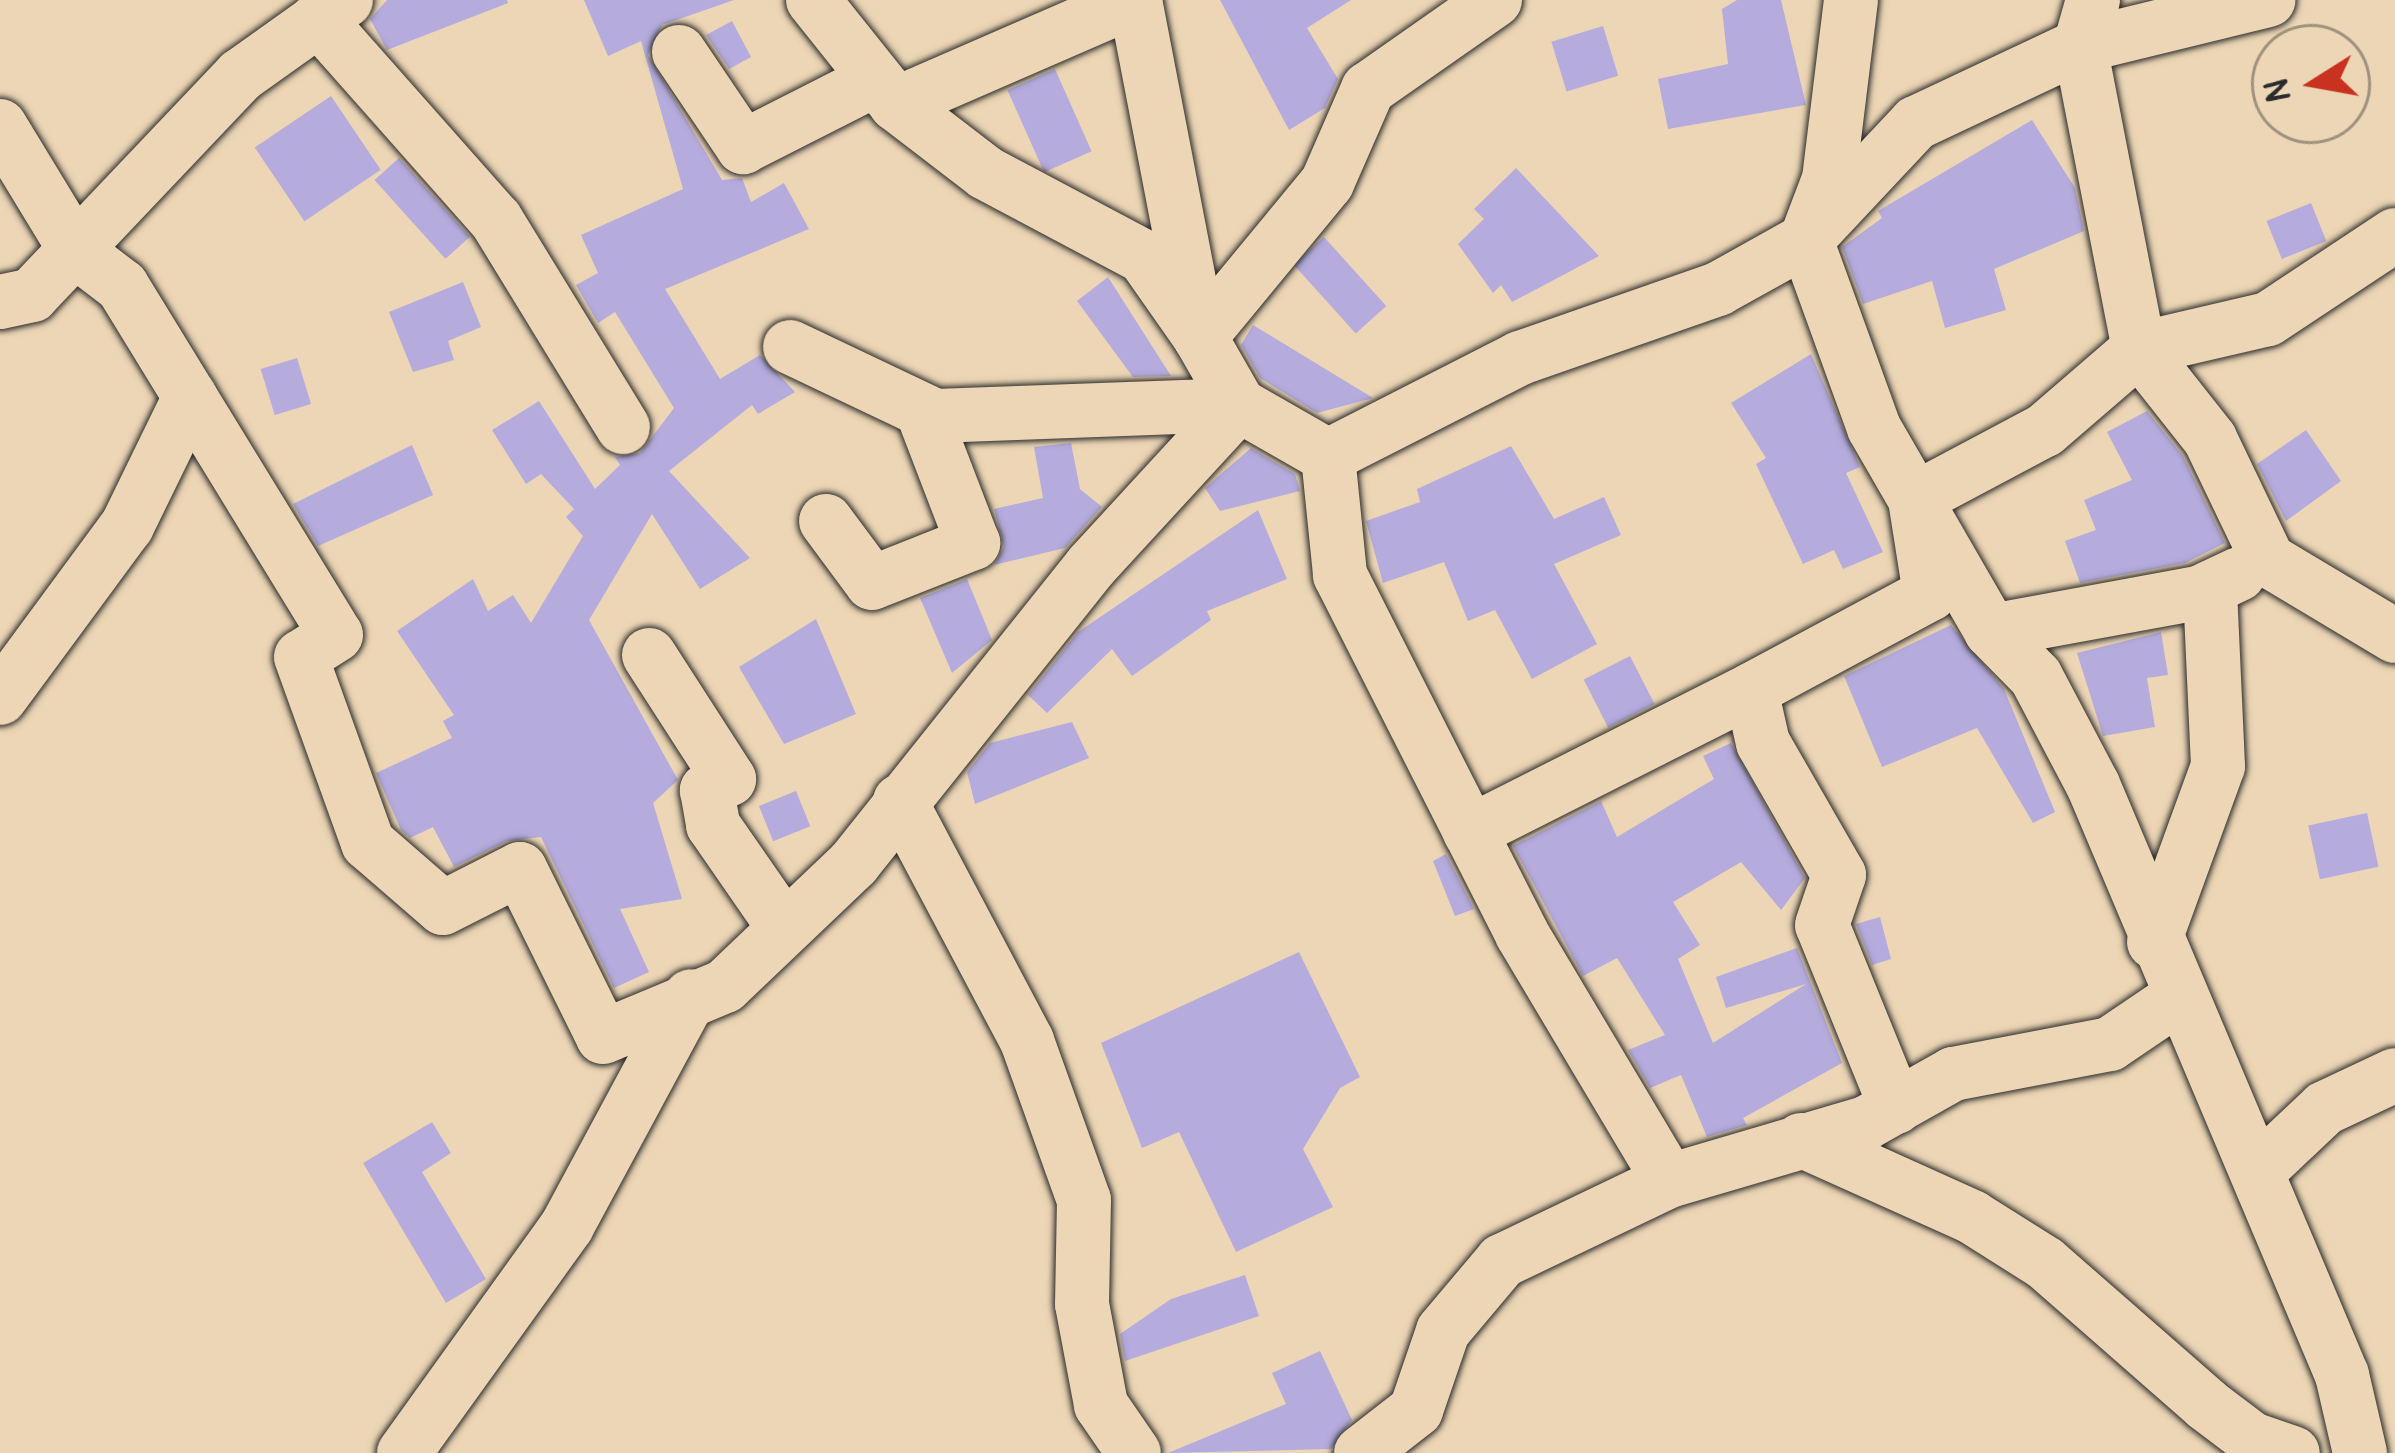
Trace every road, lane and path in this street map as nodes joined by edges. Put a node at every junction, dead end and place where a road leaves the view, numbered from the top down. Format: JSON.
{"nodes":[{"id":1,"x":813,"y":0,"type":"edge"},
{"id":2,"x":1135,"y":0,"type":"edge"},
{"id":3,"x":1495,"y":0,"type":"edge"},
{"id":4,"x":1851,"y":0,"type":"edge"},
{"id":5,"x":2267,"y":0,"type":"edge"},
{"id":6,"x":332,"y":9,"type":"edge"},
{"id":7,"x":2086,"y":23,"type":"edge"},
{"id":8,"x":680,"y":52,"type":"dead end"},
{"id":9,"x":885,"y":92,"type":"junction"},
{"id":10,"x":0,"y":127,"type":"edge"},
{"id":11,"x":2395,"y":235,"type":"edge"},
{"id":12,"x":1806,"y":240,"type":"junction"},
{"id":13,"x":76,"y":251,"type":"junction"},
{"id":14,"x":0,"y":302,"type":"edge"},
{"id":15,"x":1200,"y":338,"type":"junction"},
{"id":16,"x":790,"y":347,"type":"dead end"},
{"id":17,"x":2139,"y":349,"type":"junction"},
{"id":18,"x":190,"y":397,"type":"junction"},
{"id":19,"x":1239,"y":405,"type":"junction"},
{"id":20,"x":922,"y":410,"type":"junction"},
{"id":21,"x":623,"y":427,"type":"dead end"},
{"id":22,"x":1328,"y":456,"type":"junction"},
{"id":23,"x":1916,"y":500,"type":"junction"},
{"id":24,"x":826,"y":520,"type":"dead end"},
{"id":25,"x":2268,"y":560,"type":"junction"},
{"id":26,"x":2210,"y":588,"type":"junction"},
{"id":27,"x":1991,"y":631,"type":"junction"},
{"id":28,"x":2395,"y":636,"type":"edge"},
{"id":29,"x":650,"y":655,"type":"dead end"},
{"id":30,"x":1750,"y":690,"type":"junction"},
{"id":31,"x":0,"y":698,"type":"edge"},
{"id":32,"x":900,"y":802,"type":"junction"},
{"id":33,"x":1470,"y":832,"type":"junction"},
{"id":34,"x":783,"y":926,"type":"junction"},
{"id":35,"x":2154,"y":942,"type":"junction"},
{"id":36,"x":691,"y":996,"type":"junction"},
{"id":37,"x":2178,"y":998,"type":"junction"},
{"id":38,"x":2395,"y":1075,"type":"edge"},
{"id":39,"x":1896,"y":1107,"type":"junction"},
{"id":40,"x":1801,"y":1140,"type":"junction"},
{"id":41,"x":2257,"y":1172,"type":"junction"},
{"id":42,"x":1670,"y":1181,"type":"junction"},
{"id":43,"x":404,"y":1453,"type":"edge"},
{"id":44,"x":1134,"y":1453,"type":"edge"},
{"id":45,"x":1361,"y":1453,"type":"edge"},
{"id":46,"x":2294,"y":1453,"type":"edge"},
{"id":47,"x":2360,"y":1453,"type":"edge"}],
"edges":[{"from":1,"to":9,"type":"street"},
{"from":2,"to":9,"type":"street"},
{"from":2,"to":15,"type":"street"},
{"from":3,"to":15,"type":"street"},
{"from":4,"to":12,"type":"street"},
{"from":5,"to":7,"type":"street"},
{"from":6,"to":13,"type":"street"},
{"from":6,"to":21,"type":"street"},
{"from":7,"to":12,"type":"street"},
{"from":7,"to":17,"type":"street"},
{"from":8,"to":9,"type":"street"},
{"from":9,"to":15,"type":"street"},
{"from":10,"to":13,"type":"street"},
{"from":11,"to":17,"type":"street"},
{"from":12,"to":22,"type":"street"},
{"from":12,"to":23,"type":"street"},
{"from":13,"to":14,"type":"street"},
{"from":13,"to":18,"type":"street"},
{"from":15,"to":19,"type":"street"},
{"from":16,"to":20,"type":"street"},
{"from":17,"to":23,"type":"street"},
{"from":17,"to":25,"type":"street"},
{"from":18,"to":31,"type":"street"},
{"from":18,"to":36,"type":"street"},
{"from":19,"to":20,"type":"street"},
{"from":19,"to":22,"type":"street"},
{"from":19,"to":32,"type":"street"},
{"from":20,"to":24,"type":"street"},
{"from":22,"to":33,"type":"street"},
{"from":23,"to":27,"type":"street"},
{"from":23,"to":30,"type":"street"},
{"from":25,"to":26,"type":"street"},
{"from":25,"to":28,"type":"street"},
{"from":26,"to":27,"type":"street"},
{"from":26,"to":35,"type":"street"},
{"from":27,"to":35,"type":"street"},
{"from":29,"to":34,"type":"street"},
{"from":30,"to":33,"type":"street"},
{"from":30,"to":39,"type":"street"},
{"from":32,"to":34,"type":"street"},
{"from":32,"to":44,"type":"street"},
{"from":33,"to":42,"type":"street"},
{"from":34,"to":36,"type":"street"},
{"from":35,"to":37,"type":"street"},
{"from":36,"to":43,"type":"street"},
{"from":37,"to":39,"type":"street"},
{"from":37,"to":41,"type":"street"},
{"from":38,"to":41,"type":"street"},
{"from":39,"to":40,"type":"street"},
{"from":40,"to":42,"type":"street"},
{"from":40,"to":46,"type":"street"},
{"from":41,"to":47,"type":"street"},
{"from":42,"to":45,"type":"street"}]}
